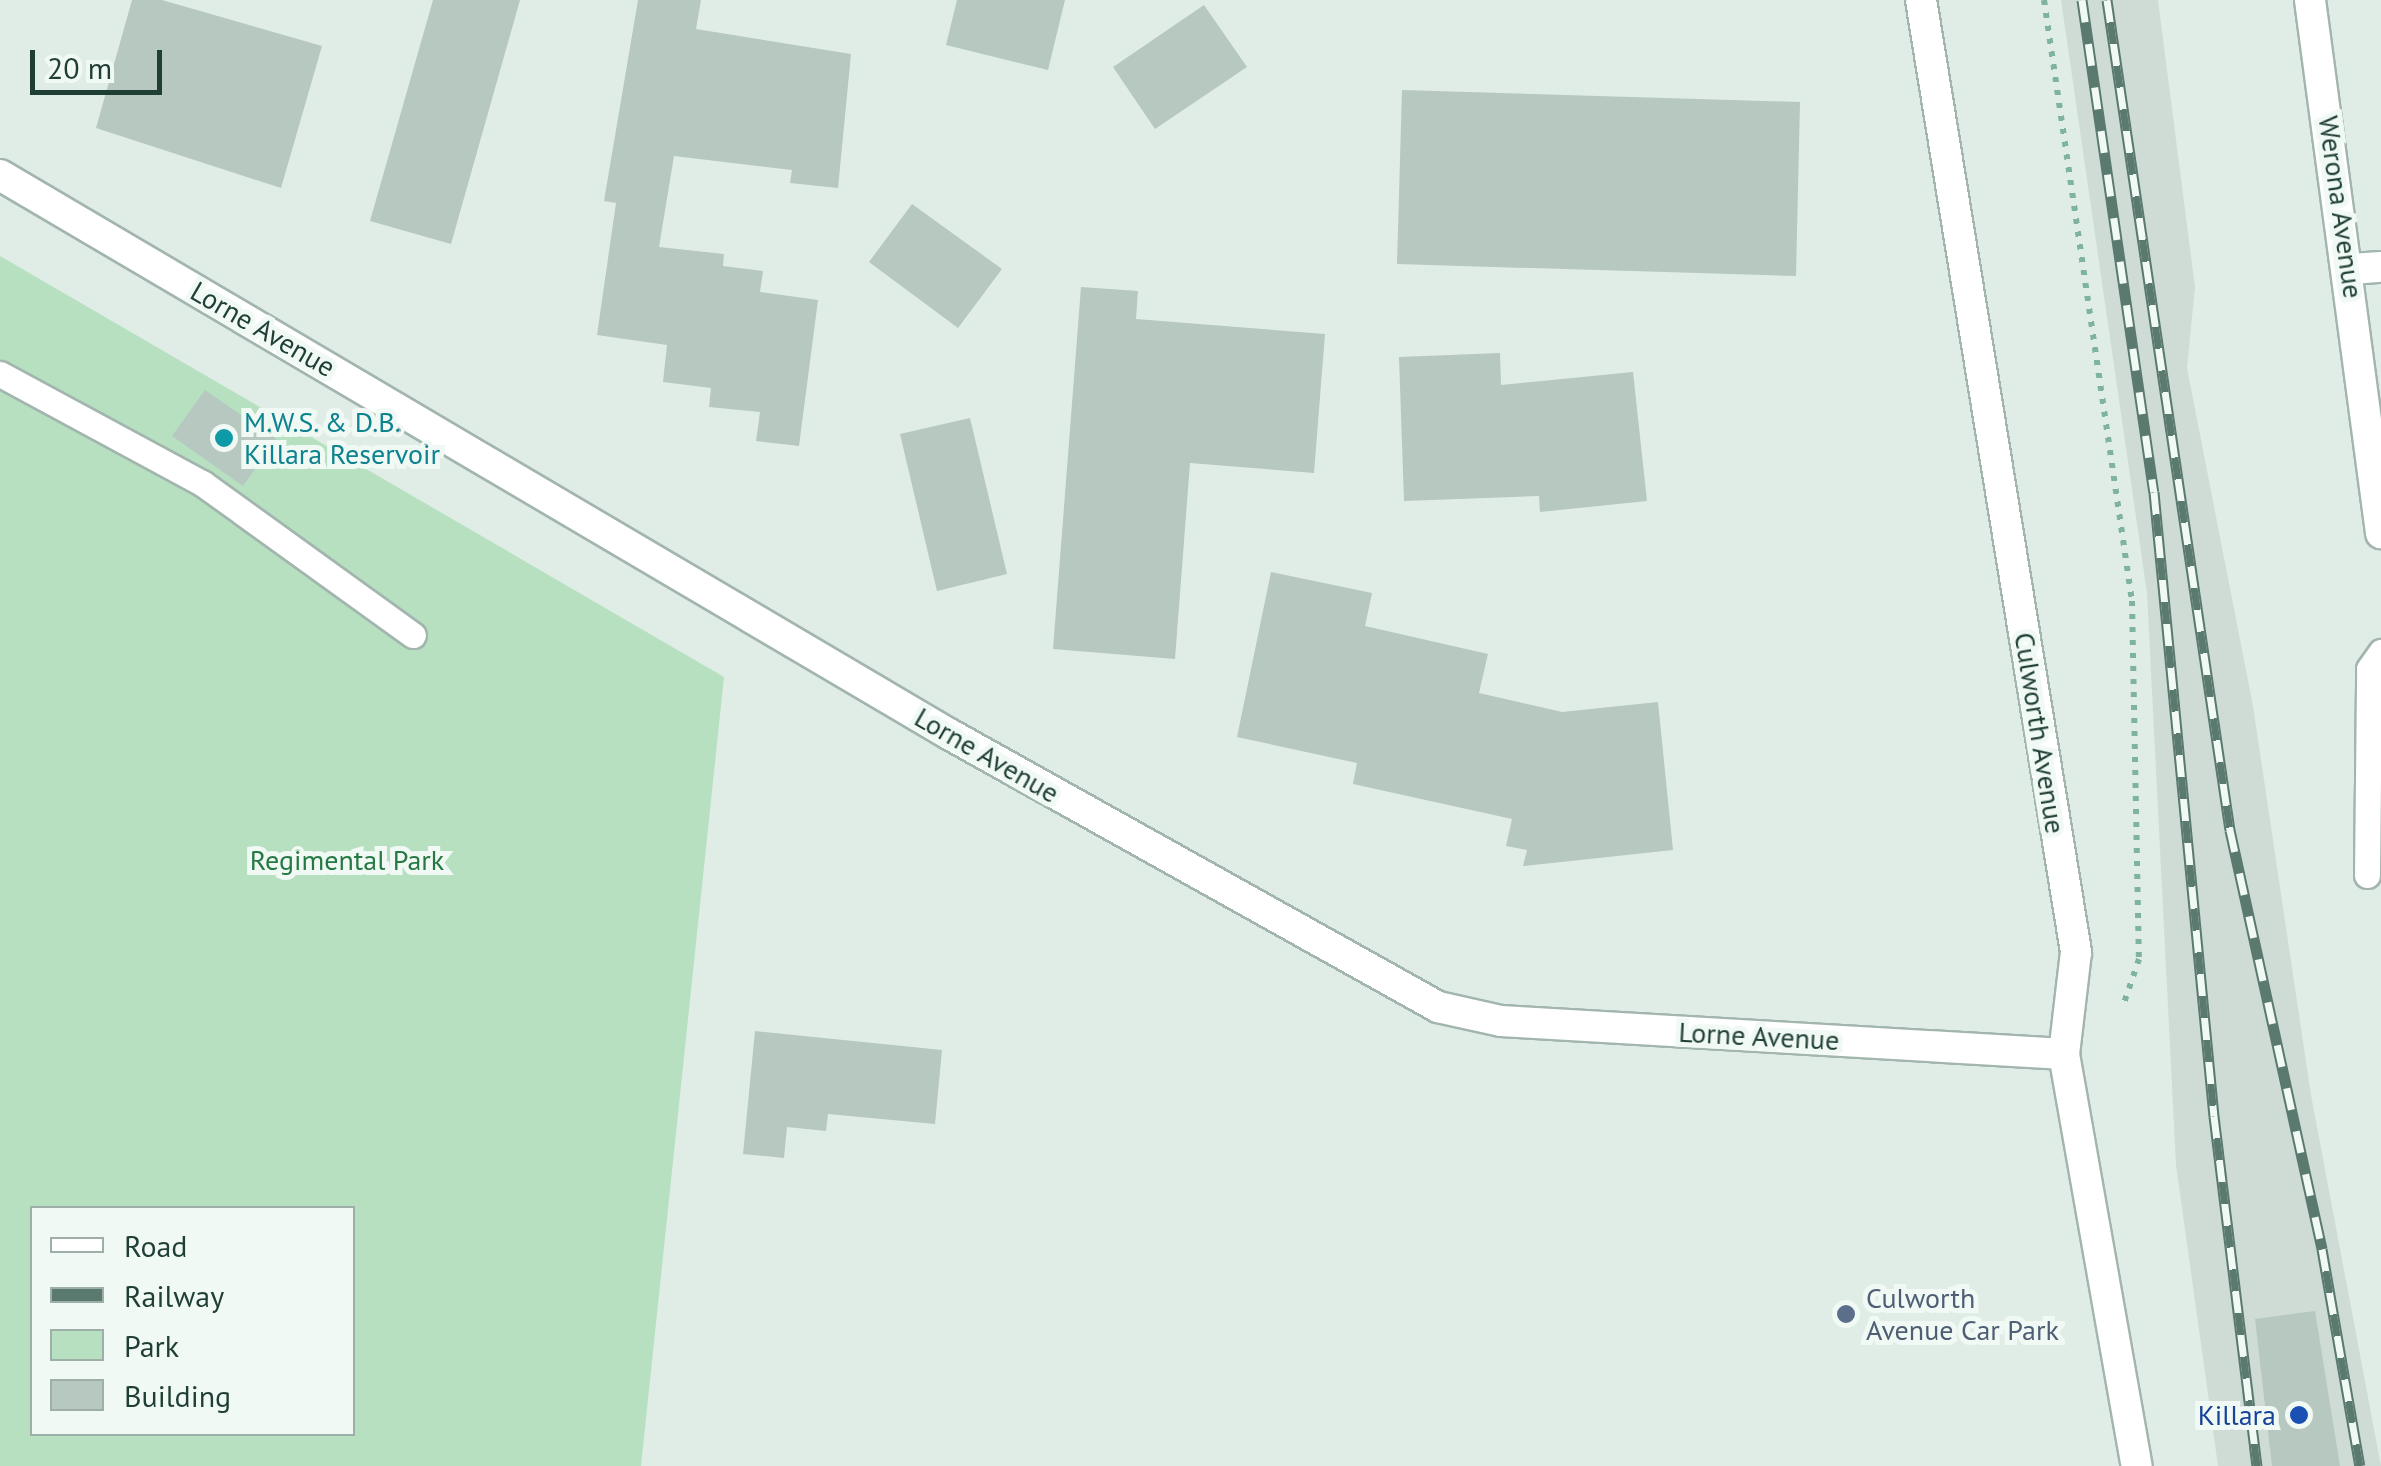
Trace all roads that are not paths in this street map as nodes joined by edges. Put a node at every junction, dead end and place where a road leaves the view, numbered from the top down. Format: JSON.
{"nodes":[{"id":1,"x":1921,"y":0,"type":"edge"},
{"id":2,"x":2310,"y":0,"type":"edge"},
{"id":3,"x":0,"y":176,"type":"edge"},
{"id":4,"x":2366,"y":268,"type":"edge"},
{"id":5,"x":0,"y":374,"type":"edge"},
{"id":6,"x":2381,"y":533,"type":"edge"},
{"id":7,"x":414,"y":635,"type":"dead end"},
{"id":8,"x":2381,"y":652,"type":"edge"},
{"id":9,"x":2367,"y":875,"type":"dead end"},
{"id":10,"x":2064,"y":1054,"type":"junction"},
{"id":11,"x":2137,"y":1466,"type":"edge"}],
"edges":[{"from":1,"to":10,"type":"street","name":"Culworth Avenue"},
{"from":2,"to":4,"type":"street","name":"Werona Avenue"},
{"from":3,"to":10,"type":"street","name":"Lorne Avenue"},
{"from":4,"to":6,"type":"street","name":"Werona Avenue"},
{"from":5,"to":7,"type":"lane"},
{"from":8,"to":9,"type":"lane"},
{"from":10,"to":11,"type":"street","name":"Culworth Avenue"}]}
